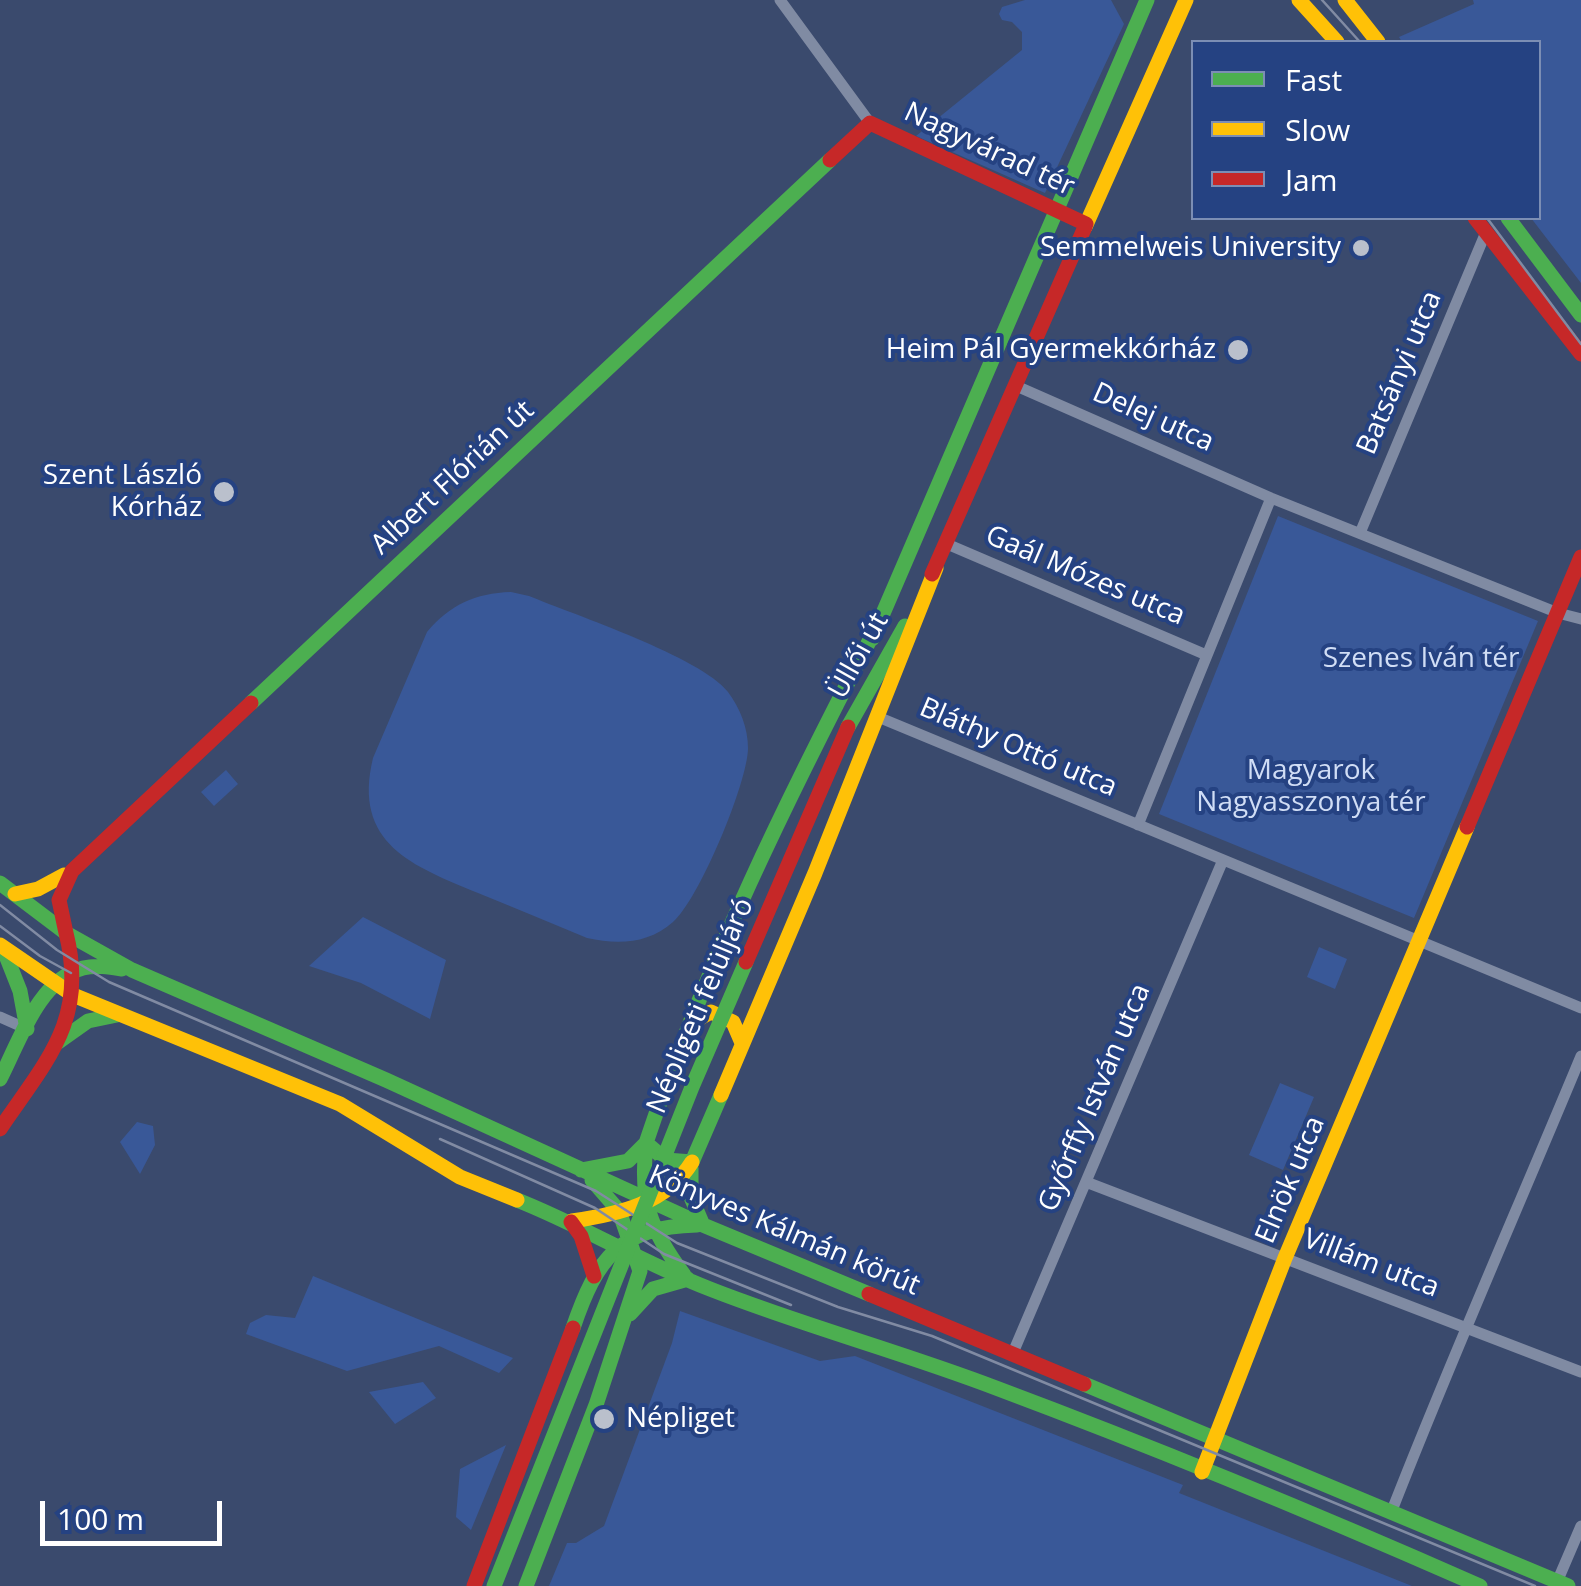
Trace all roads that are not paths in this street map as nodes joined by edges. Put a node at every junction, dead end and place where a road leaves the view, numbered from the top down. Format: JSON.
{"nodes":[{"id":1,"x":780,"y":0,"type":"edge"},
{"id":2,"x":1147,"y":0,"type":"edge"},
{"id":3,"x":1186,"y":0,"type":"edge"},
{"id":4,"x":1299,"y":0,"type":"edge"},
{"id":5,"x":1345,"y":0,"type":"edge"},
{"id":6,"x":1336,"y":40,"type":"edge"},
{"id":7,"x":1376,"y":40,"type":"edge"},
{"id":8,"x":870,"y":122,"type":"junction"},
{"id":9,"x":1057,"y":210,"type":"junction"},
{"id":10,"x":1477,"y":220,"type":"edge"},
{"id":11,"x":1510,"y":220,"type":"edge"},
{"id":12,"x":1086,"y":224,"type":"junction"},
{"id":13,"x":1486,"y":232,"type":"junction"},
{"id":14,"x":1581,"y":315,"type":"edge"},
{"id":15,"x":1581,"y":354,"type":"edge"},
{"id":16,"x":1014,"y":384,"type":"junction"},
{"id":17,"x":1271,"y":498,"type":"junction"},
{"id":18,"x":1360,"y":534,"type":"junction"},
{"id":19,"x":947,"y":544,"type":"junction"},
{"id":20,"x":1581,"y":557,"type":"edge"},
{"id":21,"x":936,"y":568,"type":"junction"},
{"id":22,"x":1558,"y":613,"type":"junction"},
{"id":23,"x":1581,"y":618,"type":"edge"},
{"id":24,"x":874,"y":632,"type":"junction"},
{"id":25,"x":1204,"y":654,"type":"junction"},
{"id":26,"x":878,"y":717,"type":"junction"},
{"id":27,"x":848,"y":727,"type":"junction"},
{"id":28,"x":1138,"y":825,"type":"junction"},
{"id":29,"x":1224,"y":860,"type":"junction"},
{"id":30,"x":72,"y":871,"type":"junction"},
{"id":31,"x":0,"y":883,"type":"edge"},
{"id":32,"x":15,"y":894,"type":"junction"},
{"id":33,"x":66,"y":933,"type":"junction"},
{"id":34,"x":1419,"y":942,"type":"junction"},
{"id":35,"x":2,"y":946,"type":"edge"},
{"id":36,"x":132,"y":970,"type":"junction"},
{"id":37,"x":74,"y":971,"type":"junction"},
{"id":38,"x":55,"y":984,"type":"junction"},
{"id":39,"x":74,"y":995,"type":"junction"},
{"id":40,"x":1581,"y":1008,"type":"edge"},
{"id":41,"x":117,"y":1015,"type":"junction"},
{"id":42,"x":0,"y":1018,"type":"edge"},
{"id":43,"x":692,"y":1023,"type":"junction"},
{"id":44,"x":27,"y":1028,"type":"junction"},
{"id":45,"x":742,"y":1043,"type":"junction"},
{"id":46,"x":53,"y":1047,"type":"junction"},
{"id":47,"x":1581,"y":1056,"type":"edge"},
{"id":48,"x":0,"y":1079,"type":"edge"},
{"id":49,"x":0,"y":1130,"type":"edge"},
{"id":50,"x":646,"y":1142,"type":"junction"},
{"id":51,"x":692,"y":1162,"type":"junction"},
{"id":52,"x":581,"y":1170,"type":"junction"},
{"id":53,"x":1086,"y":1182,"type":"junction"},
{"id":54,"x":644,"y":1200,"type":"junction"},
{"id":55,"x":619,"y":1211,"type":"junction"},
{"id":56,"x":570,"y":1221,"type":"junction"},
{"id":57,"x":703,"y":1224,"type":"junction"},
{"id":58,"x":654,"y":1231,"type":"junction"},
{"id":59,"x":629,"y":1245,"type":"junction"},
{"id":60,"x":1286,"y":1258,"type":"junction"},
{"id":61,"x":594,"y":1276,"type":"junction"},
{"id":62,"x":688,"y":1279,"type":"junction"},
{"id":63,"x":626,"y":1318,"type":"junction"},
{"id":64,"x":1468,"y":1329,"type":"junction"},
{"id":65,"x":569,"y":1340,"type":"junction"},
{"id":66,"x":1012,"y":1355,"type":"junction"},
{"id":67,"x":612,"y":1358,"type":"junction"},
{"id":68,"x":1581,"y":1372,"type":"edge"},
{"id":69,"x":554,"y":1383,"type":"junction"},
{"id":70,"x":596,"y":1405,"type":"junction"},
{"id":71,"x":1213,"y":1440,"type":"junction"},
{"id":72,"x":1202,"y":1472,"type":"junction"},
{"id":73,"x":1391,"y":1513,"type":"junction"},
{"id":74,"x":1581,"y":1526,"type":"edge"},
{"id":75,"x":1563,"y":1584,"type":"edge"},
{"id":76,"x":474,"y":1586,"type":"edge"},
{"id":77,"x":494,"y":1586,"type":"edge"},
{"id":78,"x":526,"y":1586,"type":"edge"},
{"id":79,"x":1480,"y":1586,"type":"edge"}],
"edges":[{"from":1,"to":8,"type":"street"},
{"from":2,"to":9,"type":"main road","name":"Üllői út"},
{"from":3,"to":12,"type":"main road","name":"Üllői út"},
{"from":4,"to":6,"type":"main road"},
{"from":5,"to":7,"type":"main road"},
{"from":8,"to":9,"type":"main road","name":"Nagyvárad tér"},
{"from":8,"to":30,"type":"main road","name":"Albert Flórián út"},
{"from":9,"to":12,"type":"main road","name":"Nagyvárad tér"},
{"from":9,"to":24,"type":"main road","name":"Üllői út"},
{"from":10,"to":13,"type":"main road"},
{"from":11,"to":14,"type":"main road"},
{"from":12,"to":16,"type":"main road","name":"Üllői út"},
{"from":13,"to":15,"type":"main road"},
{"from":13,"to":18,"type":"street","name":"Batsányi utca"},
{"from":16,"to":17,"type":"street","name":"Delej utca"},
{"from":16,"to":19,"type":"main road","name":"Üllői út"},
{"from":17,"to":18,"type":"street"},
{"from":17,"to":25,"type":"street"},
{"from":18,"to":22,"type":"street"},
{"from":19,"to":21,"type":"main road","name":"Üllői út"},
{"from":19,"to":25,"type":"street","name":"Gaál Mózes utca"},
{"from":20,"to":22,"type":"main road"},
{"from":21,"to":26,"type":"main road"},
{"from":21,"to":27,"type":"main road","name":"Üllői út"},
{"from":22,"to":23,"type":"street"},
{"from":22,"to":34,"type":"main road"},
{"from":24,"to":27,"type":"main road","name":"Üllői út"},
{"from":24,"to":43,"type":"main road"},
{"from":25,"to":28,"type":"street"},
{"from":26,"to":28,"type":"street","name":"Bláthy Ottó utca"},
{"from":26,"to":45,"type":"main road"},
{"from":27,"to":77,"type":"main road","name":"Népligeti felüljáró","bridge":true},
{"from":28,"to":29,"type":"street"},
{"from":29,"to":34,"type":"street"},
{"from":29,"to":53,"type":"street","name":"Győrffy István utca"},
{"from":30,"to":32,"type":"main road","name":"Albert Flórián út"},
{"from":30,"to":33,"type":"main road"},
{"from":31,"to":32,"type":"main road","name":"Könyves Kálmán körút"},
{"from":32,"to":33,"type":"main road","name":"Könyves Kálmán körút"},
{"from":33,"to":36,"type":"main road","name":"Könyves Kálmán körút"},
{"from":33,"to":37,"type":"main road"},
{"from":34,"to":40,"type":"street"},
{"from":34,"to":60,"type":"main road","name":"Elnök utca"},
{"from":35,"to":38,"type":"main road"},
{"from":35,"to":44,"type":"main road"},
{"from":36,"to":37,"type":"main road"},
{"from":36,"to":52,"type":"main road","name":"Könyves Kálmán körút"},
{"from":37,"to":38,"type":"main road"},
{"from":37,"to":39,"type":"main road"},
{"from":38,"to":39,"type":"main road"},
{"from":38,"to":44,"type":"main road"},
{"from":39,"to":41,"type":"main road"},
{"from":39,"to":46,"type":"main road"},
{"from":41,"to":46,"type":"main road"},
{"from":41,"to":56,"type":"main road"},
{"from":42,"to":44,"type":"street"},
{"from":43,"to":45,"type":"main road"},
{"from":43,"to":50,"type":"main road"},
{"from":44,"to":48,"type":"main road"},
{"from":45,"to":51,"type":"main road"},
{"from":46,"to":49,"type":"main road"},
{"from":47,"to":64,"type":"street"},
{"from":50,"to":51,"type":"main road"},
{"from":50,"to":52,"type":"main road"},
{"from":50,"to":54,"type":"main road"},
{"from":51,"to":54,"type":"main road"},
{"from":51,"to":57,"type":"main road"},
{"from":52,"to":54,"type":"main road","name":"Könyves Kálmán körút"},
{"from":52,"to":55,"type":"main road"},
{"from":53,"to":60,"type":"street","name":"Villám utca"},
{"from":53,"to":66,"type":"street","name":"Győrffy István utca"},
{"from":54,"to":55,"type":"main road"},
{"from":54,"to":57,"type":"main road","name":"Könyves Kálmán körút"},
{"from":54,"to":58,"type":"main road"},
{"from":55,"to":56,"type":"main road"},
{"from":55,"to":59,"type":"main road"},
{"from":56,"to":59,"type":"main road"},
{"from":56,"to":61,"type":"main road"},
{"from":57,"to":58,"type":"main road"},
{"from":57,"to":66,"type":"main road","name":"Könyves Kálmán körút"},
{"from":58,"to":59,"type":"main road"},
{"from":58,"to":62,"type":"main road"},
{"from":59,"to":61,"type":"main road"},
{"from":59,"to":62,"type":"main road"},
{"from":59,"to":63,"type":"main road"},
{"from":60,"to":64,"type":"street","name":"Villám utca"},
{"from":60,"to":71,"type":"main road","name":"Elnök utca"},
{"from":61,"to":65,"type":"main road"},
{"from":62,"to":63,"type":"main road"},
{"from":62,"to":72,"type":"main road"},
{"from":63,"to":67,"type":"main road"},
{"from":64,"to":68,"type":"street","name":"Villám utca"},
{"from":64,"to":73,"type":"street"},
{"from":65,"to":67,"type":"main road"},
{"from":65,"to":69,"type":"main road"},
{"from":66,"to":71,"type":"main road","name":"Könyves Kálmán körút"},
{"from":67,"to":70,"type":"main road"},
{"from":69,"to":70,"type":"main road"},
{"from":69,"to":76,"type":"main road"},
{"from":70,"to":78,"type":"main road"},
{"from":71,"to":72,"type":"main road","name":"Elnök utca"},
{"from":71,"to":73,"type":"main road","name":"Könyves Kálmán körút"},
{"from":72,"to":79,"type":"main road"},
{"from":73,"to":75,"type":"main road","name":"Könyves Kálmán körút"},
{"from":74,"to":75,"type":"street"}]}
